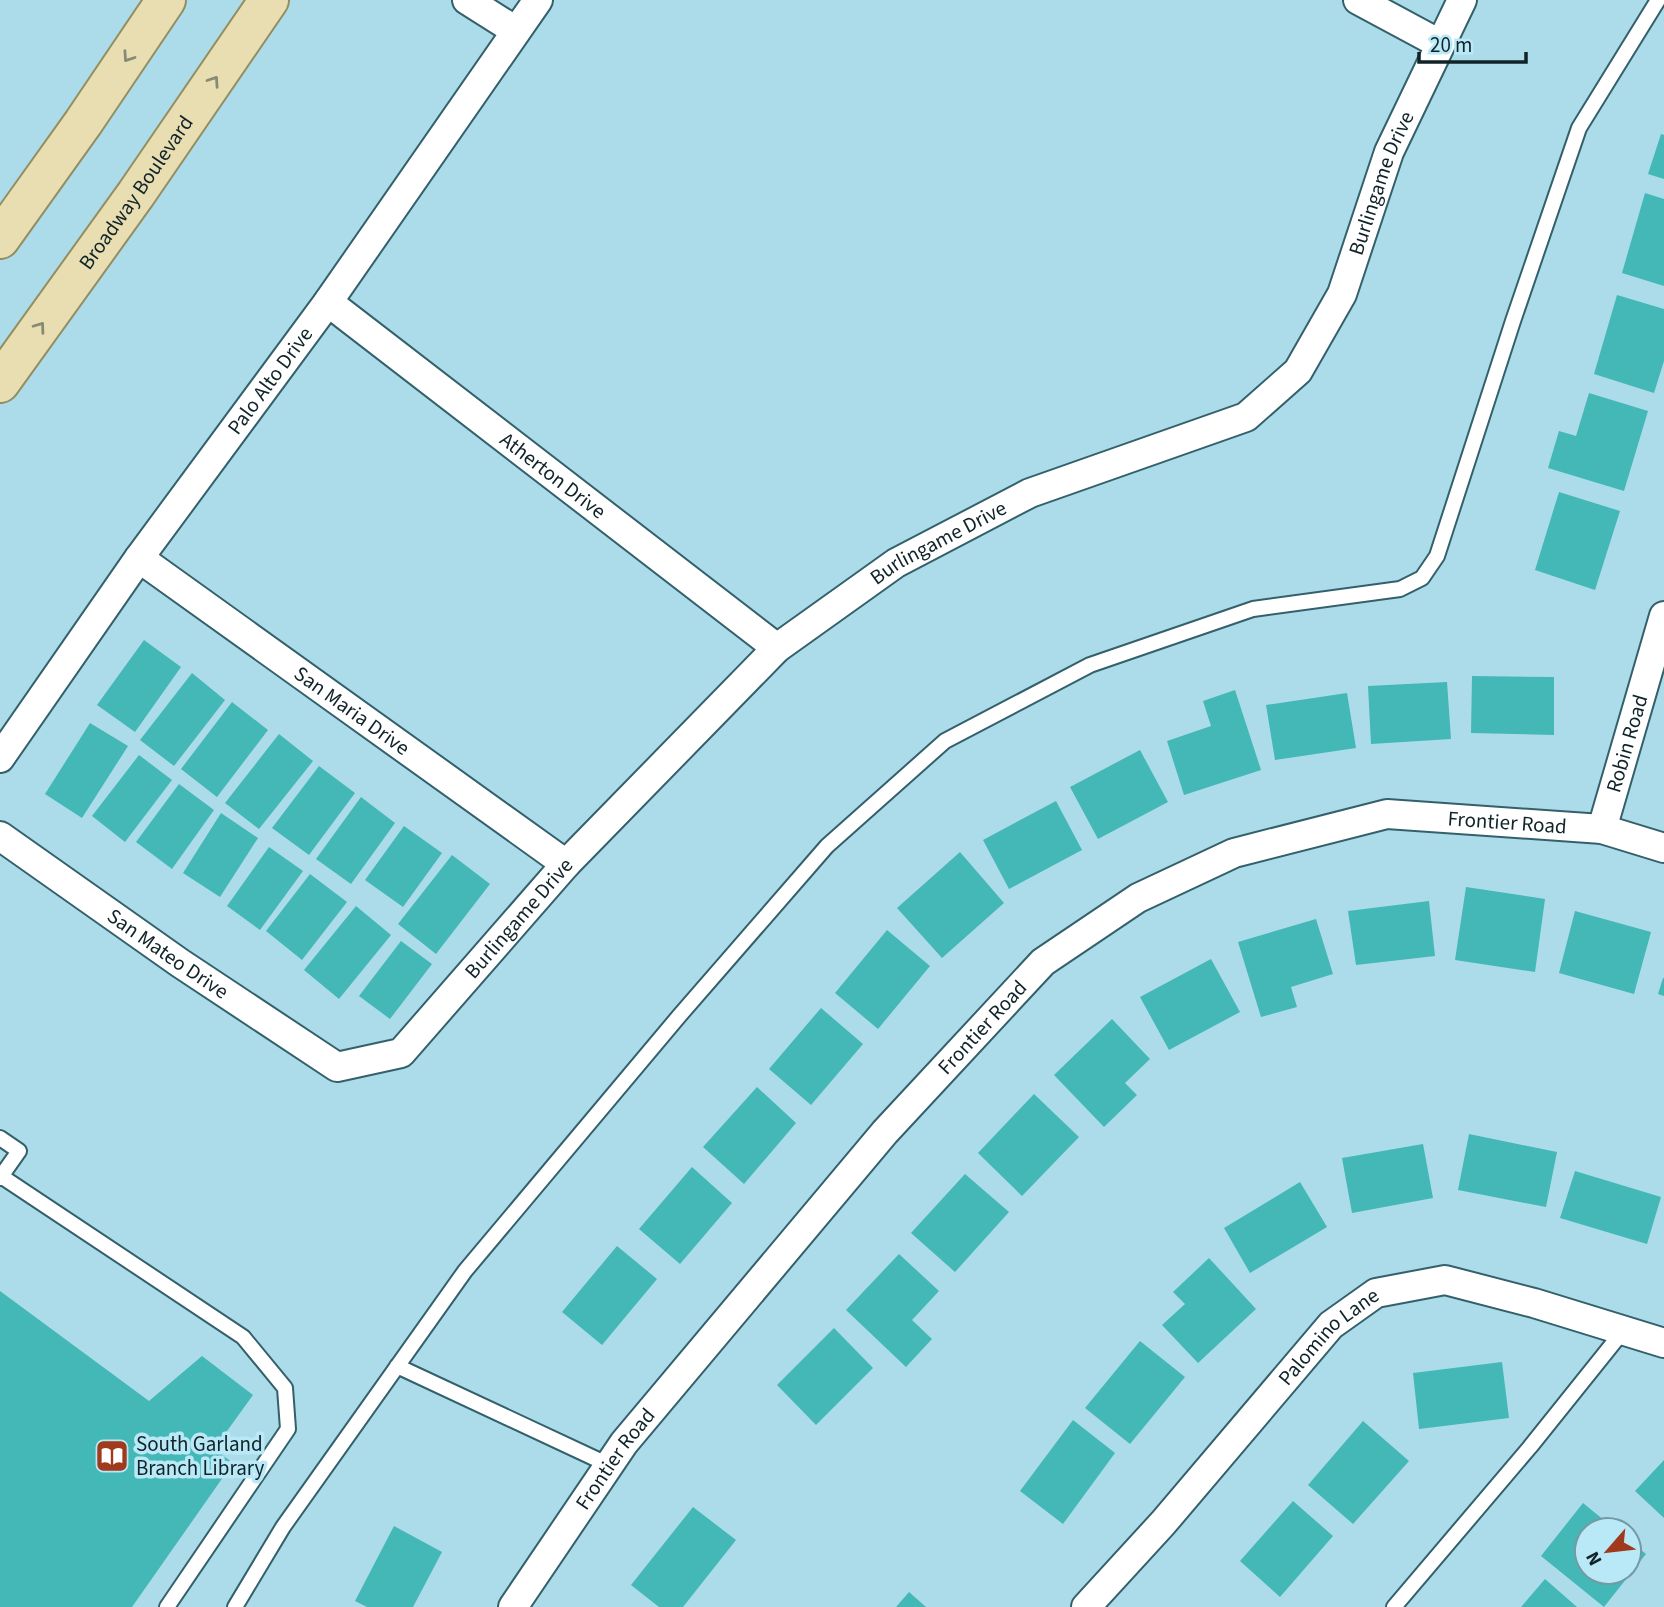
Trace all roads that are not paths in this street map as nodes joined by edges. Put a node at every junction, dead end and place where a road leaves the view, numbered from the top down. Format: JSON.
{"nodes":[{"id":1,"x":166,"y":0,"type":"edge"},
{"id":2,"x":269,"y":0,"type":"edge"},
{"id":3,"x":467,"y":0,"type":"edge"},
{"id":4,"x":538,"y":0,"type":"edge"},
{"id":5,"x":1358,"y":0,"type":"edge"},
{"id":6,"x":1462,"y":0,"type":"edge"},
{"id":7,"x":1658,"y":0,"type":"edge"},
{"id":8,"x":516,"y":30,"type":"junction"},
{"id":9,"x":1440,"y":44,"type":"junction"},
{"id":10,"x":0,"y":239,"type":"edge"},
{"id":11,"x":328,"y":302,"type":"junction"},
{"id":12,"x":0,"y":383,"type":"edge"},
{"id":13,"x":139,"y":558,"type":"junction"},
{"id":14,"x":1664,"y":617,"type":"edge"},
{"id":15,"x":777,"y":648,"type":"junction"},
{"id":16,"x":0,"y":758,"type":"edge"},
{"id":17,"x":1602,"y":829,"type":"junction"},
{"id":18,"x":0,"y":836,"type":"edge"},
{"id":19,"x":1664,"y":848,"type":"edge"},
{"id":20,"x":566,"y":864,"type":"junction"},
{"id":21,"x":337,"y":1067,"type":"joint"},
{"id":22,"x":0,"y":1138,"type":"edge"},
{"id":23,"x":1,"y":1177,"type":"edge"},
{"id":24,"x":1623,"y":1331,"type":"junction"},
{"id":25,"x":1664,"y":1343,"type":"edge"},
{"id":26,"x":397,"y":1366,"type":"junction"},
{"id":27,"x":609,"y":1465,"type":"junction"},
{"id":28,"x":167,"y":1607,"type":"edge"},
{"id":29,"x":235,"y":1607,"type":"edge"},
{"id":30,"x":513,"y":1607,"type":"edge"},
{"id":31,"x":1086,"y":1607,"type":"edge"},
{"id":32,"x":1394,"y":1607,"type":"edge"}],
"edges":[{"from":1,"to":10,"type":"main road","one_way":true},
{"from":12,"to":2,"type":"main road","name":"Broadway Boulevard","one_way":true},
{"from":3,"to":8,"type":"street"},
{"from":4,"to":8,"type":"street","name":"Palo Alto Drive"},
{"from":5,"to":9,"type":"street"},
{"from":6,"to":9,"type":"street","name":"Burlingame Drive"},
{"from":7,"to":26,"type":"lane"},
{"from":8,"to":11,"type":"street","name":"Palo Alto Drive"},
{"from":9,"to":15,"type":"street","name":"Burlingame Drive"},
{"from":11,"to":13,"type":"street","name":"Palo Alto Drive"},
{"from":11,"to":15,"type":"street","name":"Atherton Drive"},
{"from":13,"to":16,"type":"street","name":"Palo Alto Drive"},
{"from":13,"to":20,"type":"street","name":"San Maria Drive"},
{"from":14,"to":17,"type":"street","name":"Robin Road"},
{"from":15,"to":20,"type":"street","name":"Burlingame Drive"},
{"from":17,"to":19,"type":"street","name":"Frontier Road"},
{"from":17,"to":27,"type":"street","name":"Frontier Road"},
{"from":18,"to":21,"type":"street","name":"San Mateo Drive"},
{"from":20,"to":21,"type":"street","name":"Burlingame Drive"},
{"from":22,"to":23,"type":"lane"},
{"from":23,"to":28,"type":"lane"},
{"from":24,"to":25,"type":"street","name":"Palomino Lane"},
{"from":24,"to":31,"type":"street","name":"Palomino Lane"},
{"from":24,"to":32,"type":"lane"},
{"from":26,"to":27,"type":"lane"},
{"from":26,"to":29,"type":"lane"},
{"from":27,"to":30,"type":"street","name":"Frontier Road"}]}
